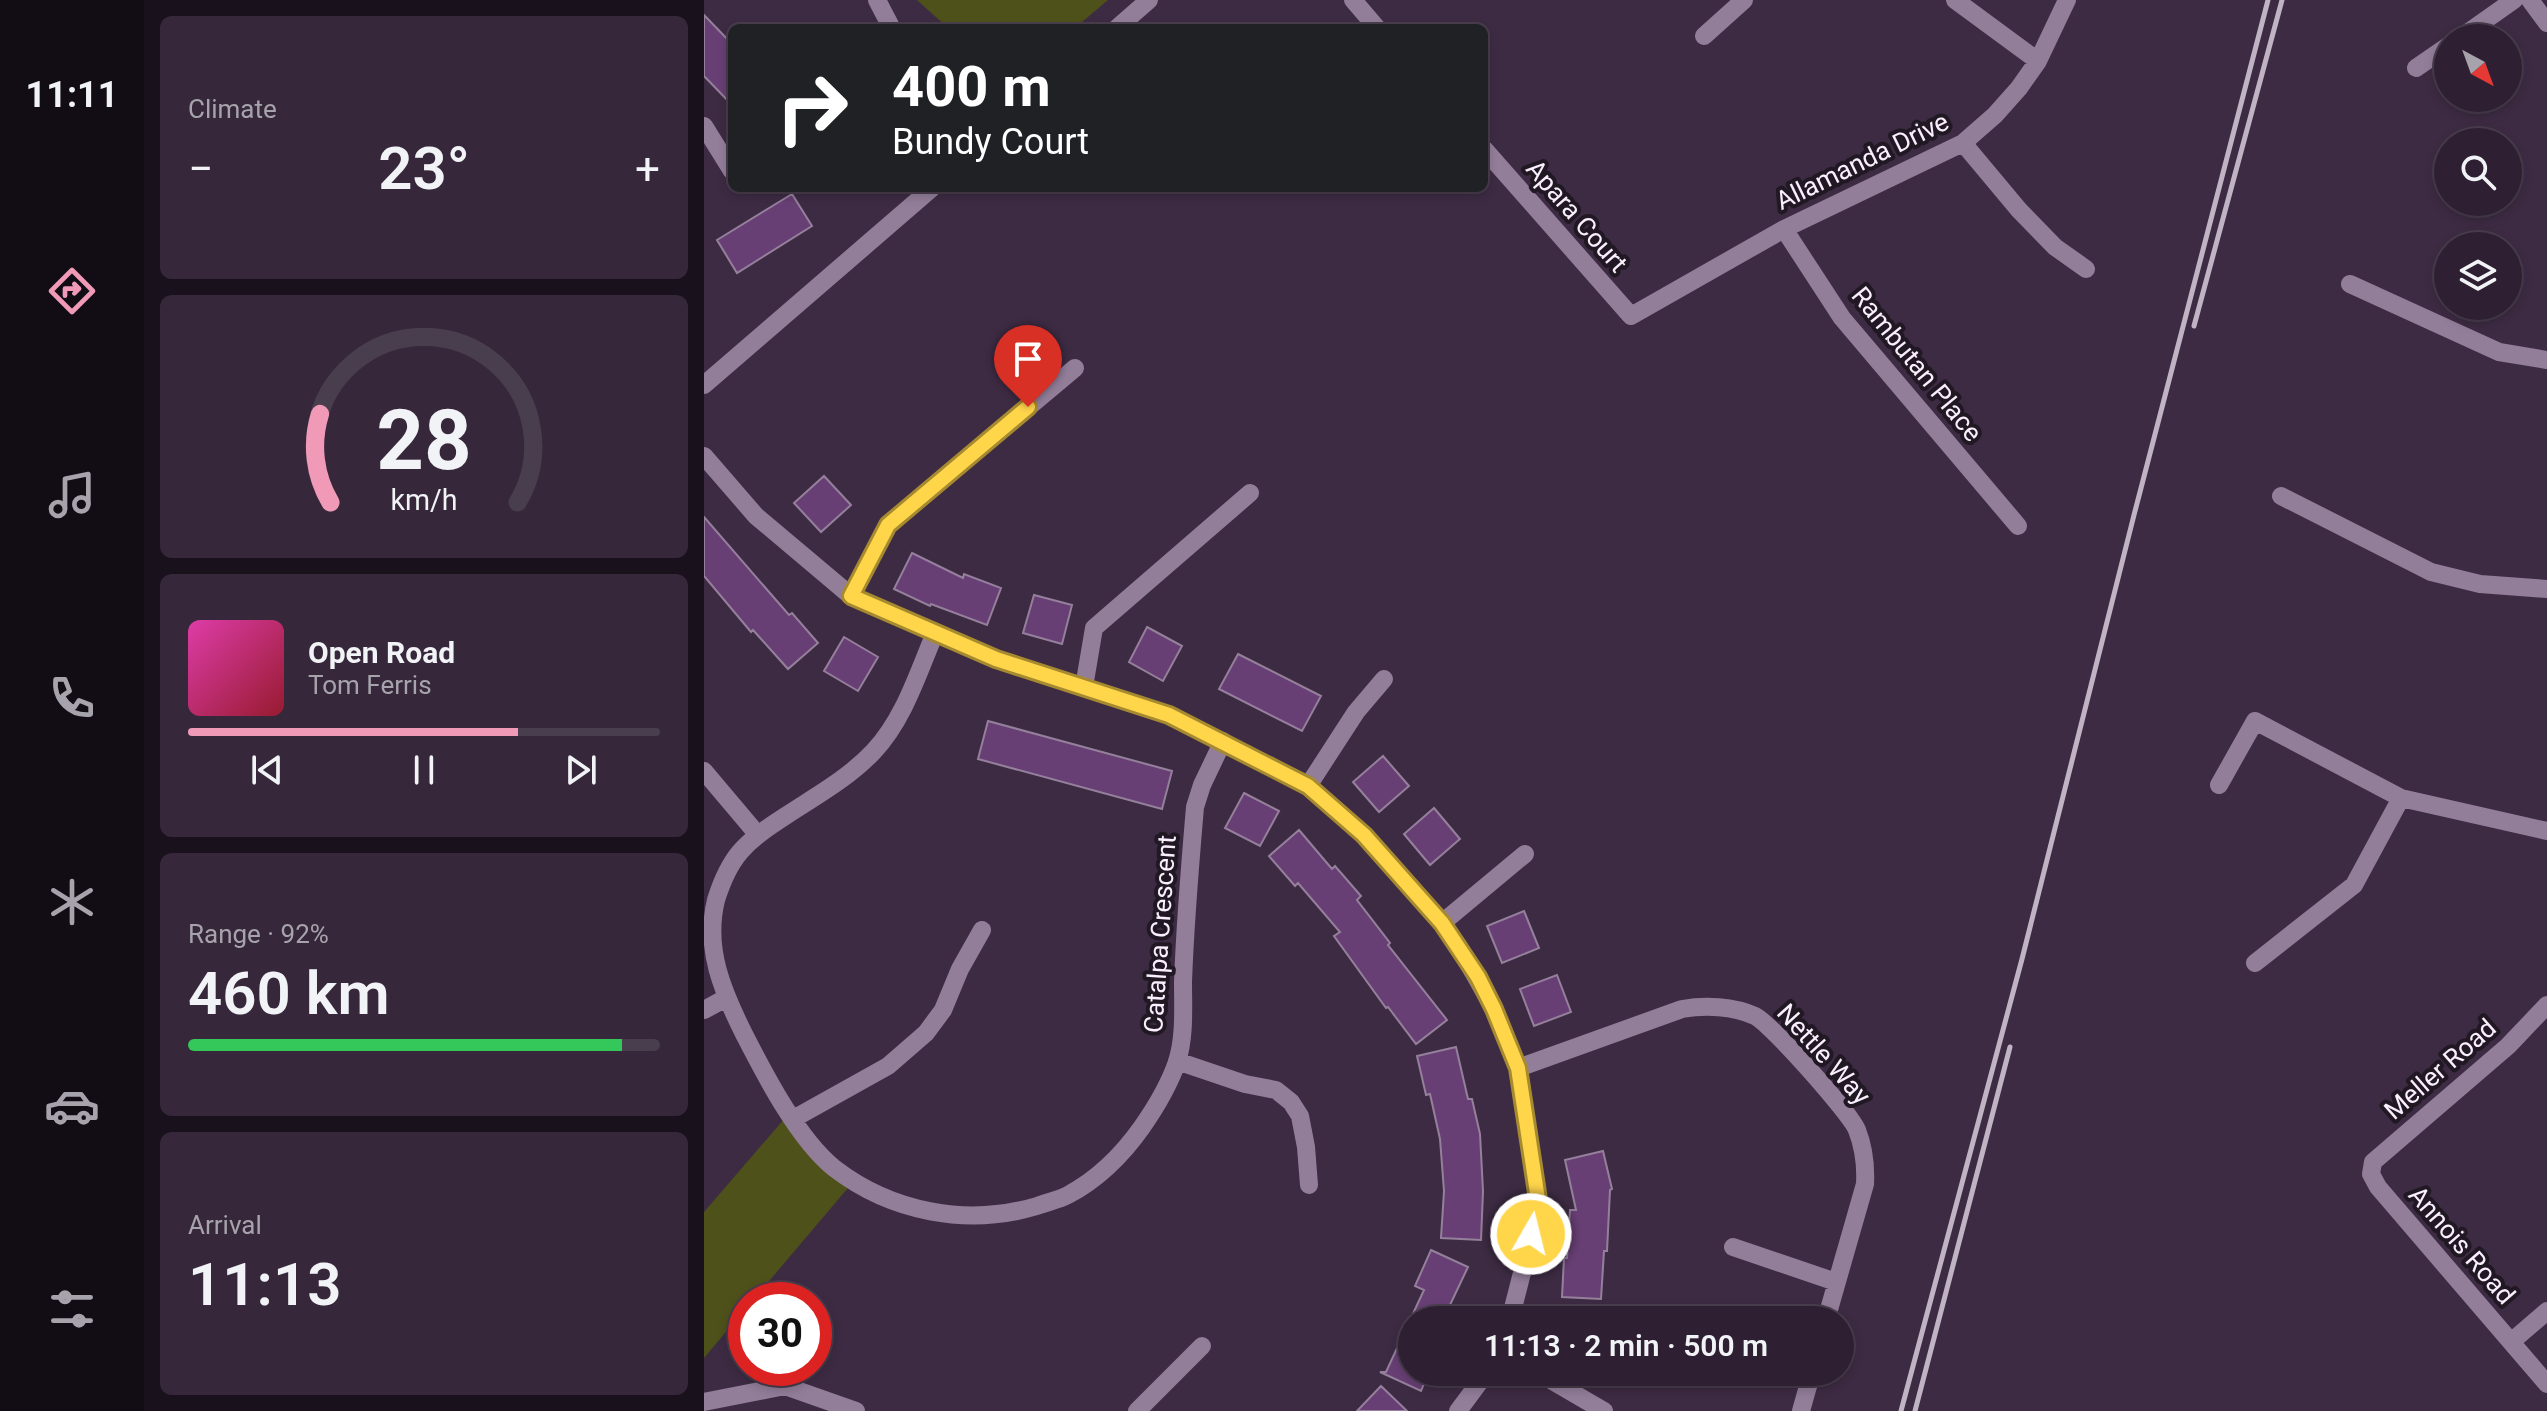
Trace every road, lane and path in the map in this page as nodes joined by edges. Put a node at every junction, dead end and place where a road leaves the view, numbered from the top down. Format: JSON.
{"nodes":[{"id":1,"x":877,"y":0,"type":"edge"},
{"id":2,"x":1149,"y":0,"type":"edge"},
{"id":3,"x":1353,"y":0,"type":"edge"},
{"id":4,"x":1744,"y":0,"type":"edge"},
{"id":5,"x":1955,"y":0,"type":"edge"},
{"id":6,"x":2067,"y":0,"type":"edge"},
{"id":7,"x":2514,"y":0,"type":"edge"},
{"id":8,"x":2530,"y":0,"type":"edge"},
{"id":9,"x":2547,"y":23,"type":"edge"},
{"id":10,"x":889,"y":24,"type":"edge"},
{"id":11,"x":1122,"y":24,"type":"edge"},
{"id":12,"x":1374,"y":24,"type":"edge"},
{"id":13,"x":2480,"y":24,"type":"edge"},
{"id":14,"x":1704,"y":36,"type":"dead end"},
{"id":15,"x":2434,"y":56,"type":"edge"},
{"id":16,"x":2038,"y":61,"type":"junction"},
{"id":17,"x":2416,"y":68,"type":"dead end"},
{"id":18,"x":704,"y":126,"type":"edge"},
{"id":19,"x":1963,"y":143,"type":"junction"},
{"id":20,"x":1488,"y":154,"type":"edge"},
{"id":21,"x":728,"y":165,"type":"edge"},
{"id":22,"x":927,"y":192,"type":"edge"},
{"id":23,"x":1784,"y":229,"type":"junction"},
{"id":24,"x":2086,"y":269,"type":"dead end"},
{"id":25,"x":2350,"y":284,"type":"dead end"},
{"id":26,"x":1631,"y":316,"type":"joint"},
{"id":27,"x":2547,"y":360,"type":"edge"},
{"id":28,"x":1075,"y":368,"type":"dead end"},
{"id":29,"x":704,"y":385,"type":"edge"},
{"id":30,"x":704,"y":456,"type":"edge"},
{"id":31,"x":1250,"y":493,"type":"dead end"},
{"id":32,"x":2281,"y":496,"type":"dead end"},
{"id":33,"x":2018,"y":526,"type":"dead end"},
{"id":34,"x":2547,"y":589,"type":"edge"},
{"id":35,"x":851,"y":596,"type":"junction"},
{"id":36,"x":935,"y":633,"type":"junction"},
{"id":37,"x":1384,"y":679,"type":"dead end"},
{"id":38,"x":1084,"y":687,"type":"junction"},
{"id":39,"x":1223,"y":741,"type":"junction"},
{"id":40,"x":704,"y":771,"type":"edge"},
{"id":41,"x":2219,"y":785,"type":"dead end"},
{"id":42,"x":1308,"y":786,"type":"junction"},
{"id":43,"x":2401,"y":798,"type":"junction"},
{"id":44,"x":2547,"y":831,"type":"edge"},
{"id":45,"x":758,"y":835,"type":"junction"},
{"id":46,"x":1525,"y":854,"type":"dead end"},
{"id":47,"x":1442,"y":923,"type":"junction"},
{"id":48,"x":982,"y":930,"type":"dead end"},
{"id":49,"x":2255,"y":963,"type":"dead end"},
{"id":50,"x":726,"y":998,"type":"junction"},
{"id":51,"x":2547,"y":1005,"type":"edge"},
{"id":52,"x":704,"y":1010,"type":"edge"},
{"id":53,"x":1177,"y":1061,"type":"junction"},
{"id":54,"x":1518,"y":1068,"type":"junction"},
{"id":55,"x":793,"y":1119,"type":"junction"},
{"id":56,"x":2371,"y":1174,"type":"joint"},
{"id":57,"x":1309,"y":1185,"type":"dead end"},
{"id":58,"x":1733,"y":1247,"type":"dead end"},
{"id":59,"x":1836,"y":1282,"type":"junction"},
{"id":60,"x":1514,"y":1306,"type":"edge"},
{"id":61,"x":1830,"y":1306,"type":"edge"},
{"id":62,"x":2547,"y":1311,"type":"edge"},
{"id":63,"x":2511,"y":1342,"type":"junction"},
{"id":64,"x":1202,"y":1346,"type":"dead end"},
{"id":65,"x":2547,"y":1384,"type":"edge"},
{"id":66,"x":1477,"y":1386,"type":"edge"},
{"id":67,"x":1561,"y":1386,"type":"edge"},
{"id":68,"x":1808,"y":1386,"type":"edge"},
{"id":69,"x":704,"y":1402,"type":"edge"},
{"id":70,"x":856,"y":1411,"type":"edge"},
{"id":71,"x":1137,"y":1411,"type":"edge"},
{"id":72,"x":1458,"y":1411,"type":"edge"},
{"id":73,"x":1604,"y":1411,"type":"edge"},
{"id":74,"x":1801,"y":1411,"type":"edge"}],
"edges":[{"from":1,"to":10,"type":"street"},
{"from":2,"to":11,"type":"street"},
{"from":3,"to":12,"type":"street"},
{"from":4,"to":14,"type":"street"},
{"from":5,"to":16,"type":"street"},
{"from":6,"to":16,"type":"street","name":"Allamanda Drive"},
{"from":7,"to":13,"type":"street"},
{"from":8,"to":9,"type":"street"},
{"from":15,"to":17,"type":"street"},
{"from":16,"to":19,"type":"street","name":"Allamanda Drive"},
{"from":18,"to":21,"type":"street"},
{"from":19,"to":23,"type":"street","name":"Allamanda Drive"},
{"from":19,"to":24,"type":"street"},
{"from":20,"to":26,"type":"street","name":"Apara Court"},
{"from":22,"to":29,"type":"street"},
{"from":23,"to":26,"type":"street","name":"Allamanda Drive"},
{"from":23,"to":33,"type":"street","name":"Rambutan Place"},
{"from":25,"to":27,"type":"street"},
{"from":28,"to":35,"type":"street"},
{"from":30,"to":35,"type":"street"},
{"from":31,"to":38,"type":"street"},
{"from":32,"to":34,"type":"street"},
{"from":35,"to":36,"type":"street"},
{"from":36,"to":38,"type":"street"},
{"from":36,"to":45,"type":"street","name":"Catalpa Crescent"},
{"from":37,"to":42,"type":"street"},
{"from":38,"to":39,"type":"street"},
{"from":39,"to":42,"type":"street"},
{"from":39,"to":53,"type":"street","name":"Catalpa Crescent"},
{"from":40,"to":45,"type":"street"},
{"from":41,"to":43,"type":"street"},
{"from":42,"to":47,"type":"street"},
{"from":43,"to":44,"type":"street"},
{"from":43,"to":49,"type":"street"},
{"from":45,"to":50,"type":"street","name":"Catalpa Crescent"},
{"from":46,"to":47,"type":"street"},
{"from":47,"to":54,"type":"street"},
{"from":48,"to":55,"type":"street"},
{"from":50,"to":52,"type":"street"},
{"from":50,"to":55,"type":"street","name":"Catalpa Crescent"},
{"from":51,"to":56,"type":"street","name":"Meller Road"},
{"from":53,"to":55,"type":"street","name":"Catalpa Crescent"},
{"from":53,"to":57,"type":"street"},
{"from":54,"to":59,"type":"street","name":"Nettle Way"},
{"from":54,"to":60,"type":"street"},
{"from":56,"to":63,"type":"street","name":"Annois Road"},
{"from":58,"to":59,"type":"street"},
{"from":59,"to":61,"type":"street","name":"Nettle Way"},
{"from":62,"to":63,"type":"street"},
{"from":63,"to":65,"type":"street","name":"Annois Road"},
{"from":64,"to":71,"type":"street"},
{"from":66,"to":72,"type":"street"},
{"from":67,"to":73,"type":"street"},
{"from":68,"to":74,"type":"street"},
{"from":69,"to":70,"type":"street"}]}
